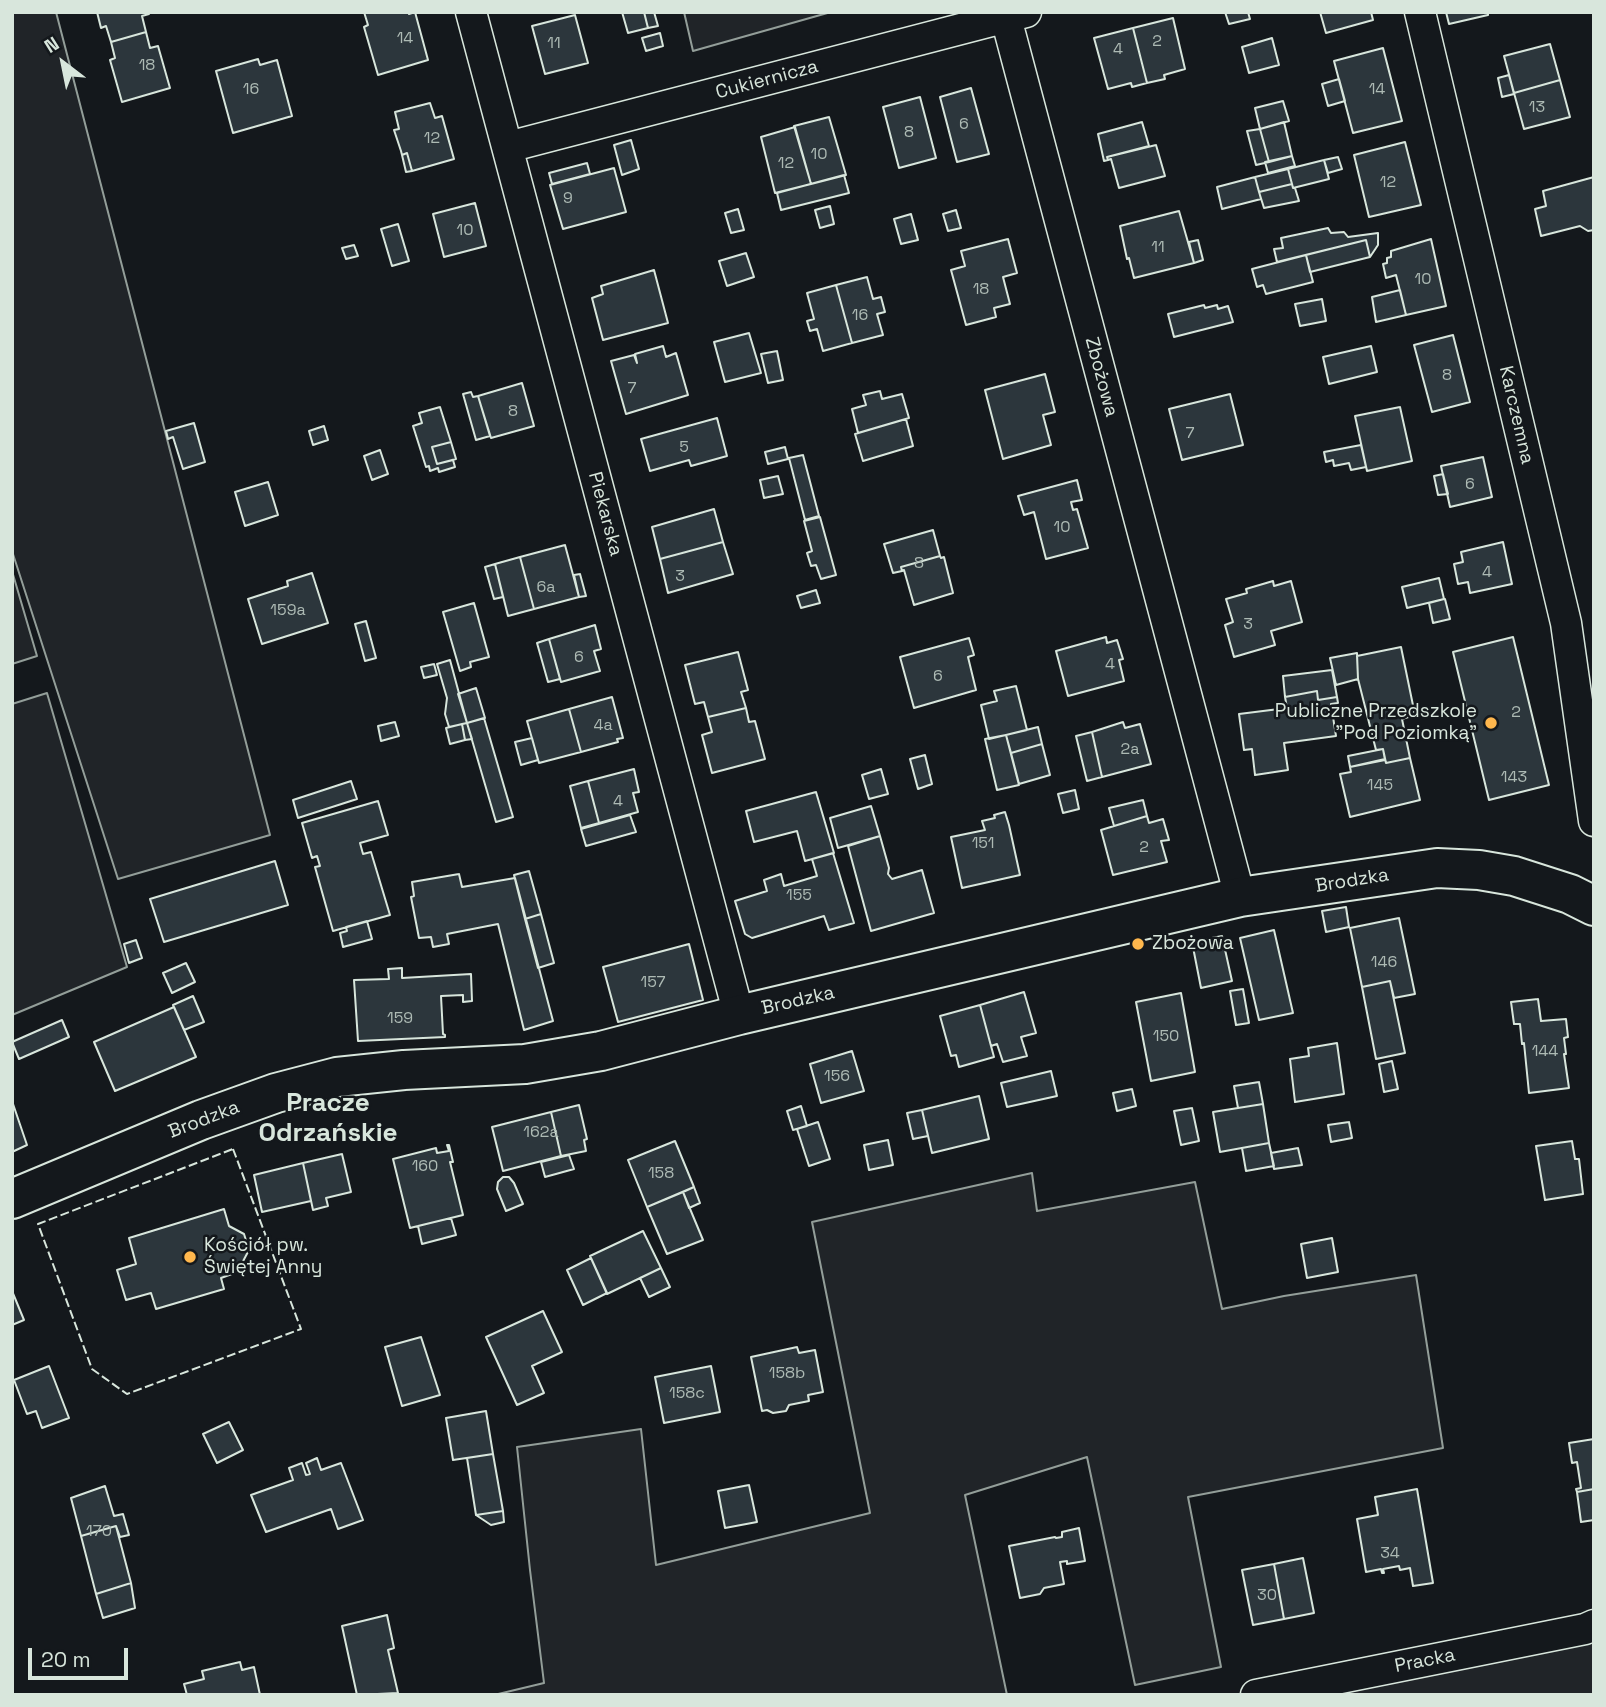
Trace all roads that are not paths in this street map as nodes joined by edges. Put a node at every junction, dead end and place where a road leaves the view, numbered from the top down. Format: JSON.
{"nodes":[{"id":1,"x":471,"y":12,"type":"edge"},
{"id":2,"x":1420,"y":12,"type":"edge"},
{"id":3,"x":1016,"y":15,"type":"edge"},
{"id":4,"x":508,"y":147,"type":"junction"},
{"id":5,"x":1594,"y":821,"type":"edge"},
{"id":6,"x":1240,"y":897,"type":"junction"},
{"id":7,"x":1594,"y":906,"type":"edge"},
{"id":8,"x":739,"y":1016,"type":"junction"},
{"id":9,"x":12,"y":1199,"type":"edge"},
{"id":10,"x":1594,"y":1625,"type":"edge"},
{"id":11,"x":1256,"y":1695,"type":"edge"}],
"edges":[{"from":1,"to":4,"type":"street","name":"Piekarska"},
{"from":2,"to":5,"type":"street","name":"Karczemna"},
{"from":3,"to":4,"type":"street","name":"Cukiernicza"},
{"from":3,"to":6,"type":"street","name":"Zbożowa"},
{"from":4,"to":8,"type":"street","name":"Piekarska"},
{"from":6,"to":7,"type":"street","name":"Brodzka"},
{"from":6,"to":8,"type":"street","name":"Brodzka"},
{"from":8,"to":9,"type":"street","name":"Brodzka"},
{"from":10,"to":11,"type":"street","name":"Pracka"}]}
